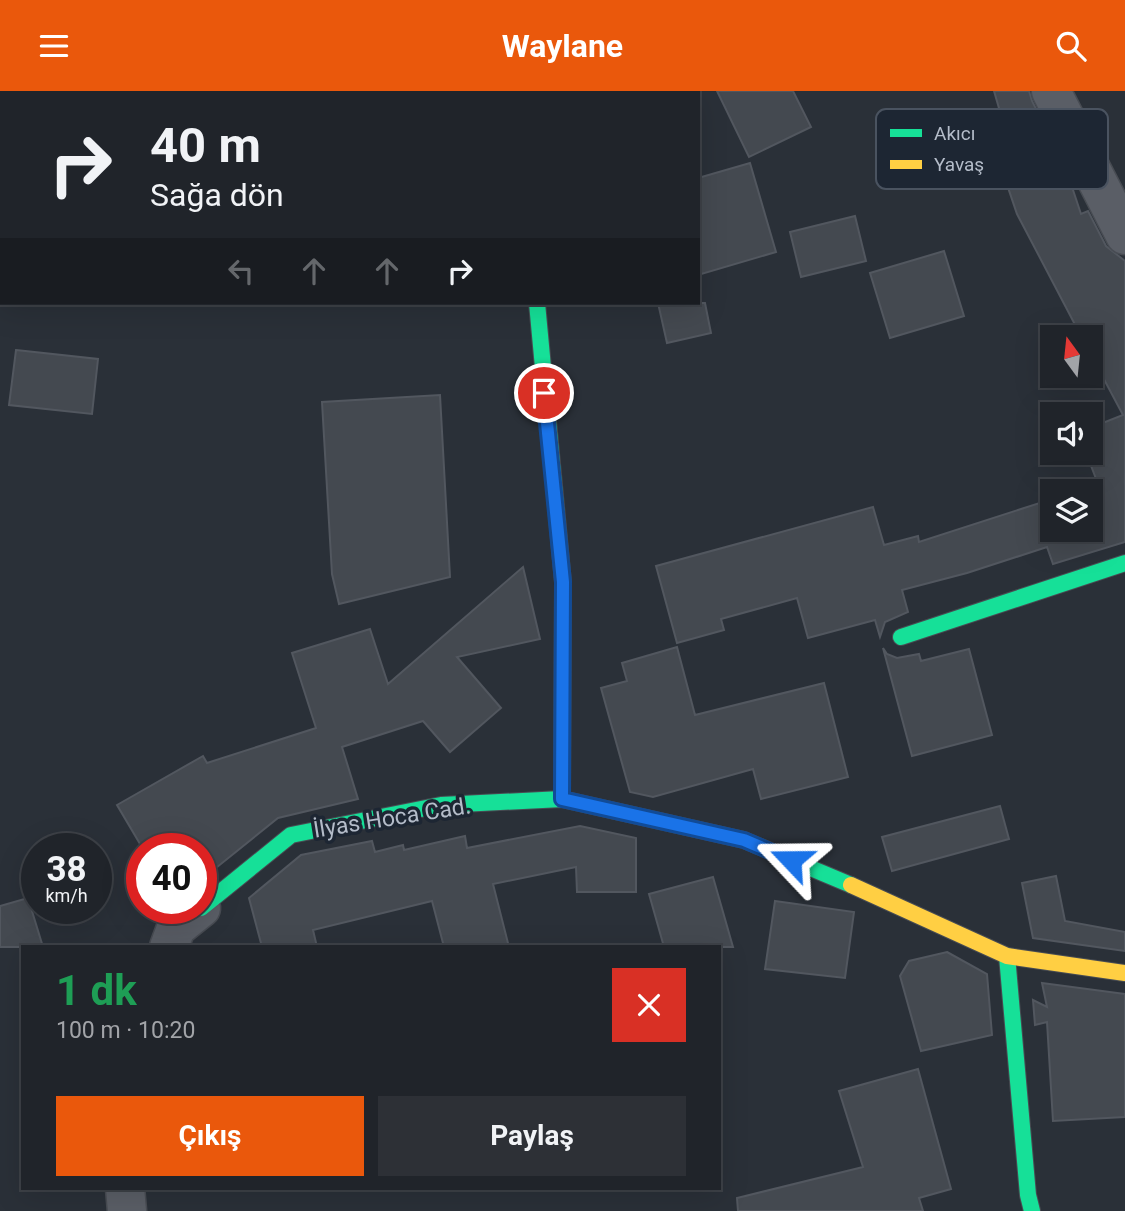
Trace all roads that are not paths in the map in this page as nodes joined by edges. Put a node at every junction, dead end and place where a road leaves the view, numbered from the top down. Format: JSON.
{"nodes":[{"id":1,"x":1051,"y":91,"type":"edge"},
{"id":2,"x":1060,"y":109,"type":"edge"},
{"id":3,"x":1101,"y":189,"type":"edge"},
{"id":4,"x":1125,"y":235,"type":"edge"},
{"id":5,"x":537,"y":305,"type":"edge"},
{"id":6,"x":1125,"y":563,"type":"edge"},
{"id":7,"x":901,"y":637,"type":"dead end"},
{"id":8,"x":562,"y":799,"type":"junction"},
{"id":9,"x":217,"y":895,"type":"edge"},
{"id":10,"x":181,"y":924,"type":"edge"},
{"id":11,"x":170,"y":945,"type":"edge"},
{"id":12,"x":1007,"y":956,"type":"junction"},
{"id":13,"x":1125,"y":973,"type":"edge"},
{"id":14,"x":125,"y":1190,"type":"edge"},
{"id":15,"x":1026,"y":1209,"type":"edge"},
{"id":16,"x":127,"y":1211,"type":"edge"}],
"edges":[{"from":1,"to":2,"type":"street"},
{"from":3,"to":4,"type":"street"},
{"from":5,"to":8,"type":"street"},
{"from":6,"to":7,"type":"street"},
{"from":8,"to":9,"type":"street","name":"İlyas Hoca Cad."},
{"from":8,"to":12,"type":"street","name":"İlyas Hoca Cad."},
{"from":10,"to":11,"type":"street","name":"İlyas Hoca Cad."},
{"from":12,"to":13,"type":"street","name":"İlyas Hoca Cad."},
{"from":12,"to":15,"type":"street"},
{"from":14,"to":16,"type":"street"}]}
